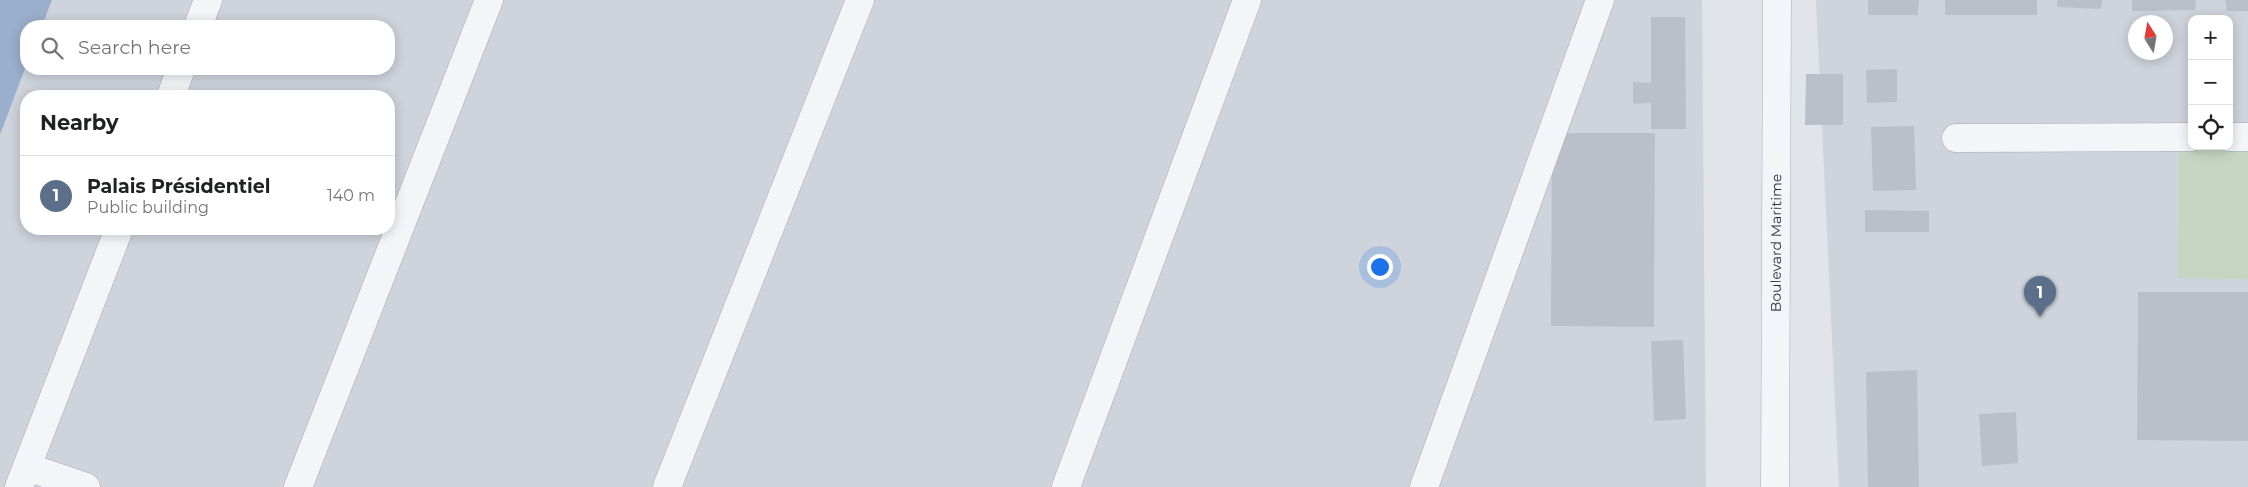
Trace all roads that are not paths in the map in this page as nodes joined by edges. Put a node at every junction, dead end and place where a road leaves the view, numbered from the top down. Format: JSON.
{"nodes":[{"id":1,"x":208,"y":0,"type":"edge"},
{"id":2,"x":489,"y":0,"type":"edge"},
{"id":3,"x":860,"y":0,"type":"edge"},
{"id":4,"x":1247,"y":0,"type":"edge"},
{"id":5,"x":1600,"y":0,"type":"edge"},
{"id":6,"x":1777,"y":0,"type":"edge"},
{"id":7,"x":200,"y":20,"type":"edge"},
{"id":8,"x":179,"y":75,"type":"edge"},
{"id":9,"x":172,"y":90,"type":"edge"},
{"id":10,"x":2188,"y":137,"type":"edge"},
{"id":11,"x":2233,"y":137,"type":"edge"},
{"id":12,"x":2248,"y":137,"type":"edge"},
{"id":13,"x":1956,"y":138,"type":"dead end"},
{"id":14,"x":117,"y":235,"type":"edge"},
{"id":15,"x":23,"y":477,"type":"edge"},
{"id":16,"x":86,"y":487,"type":"edge"},
{"id":17,"x":298,"y":487,"type":"edge"},
{"id":18,"x":667,"y":487,"type":"edge"},
{"id":19,"x":1066,"y":487,"type":"edge"},
{"id":20,"x":1424,"y":487,"type":"edge"},
{"id":21,"x":1775,"y":487,"type":"edge"}],
"edges":[{"from":1,"to":7,"type":"street"},
{"from":2,"to":17,"type":"street"},
{"from":3,"to":18,"type":"street"},
{"from":4,"to":19,"type":"street"},
{"from":5,"to":20,"type":"street"},
{"from":6,"to":21,"type":"street","name":"Boulevard Maritime"},
{"from":8,"to":9,"type":"street"},
{"from":10,"to":13,"type":"street"},
{"from":11,"to":12,"type":"street"},
{"from":14,"to":15,"type":"street"},
{"from":15,"to":16,"type":"street"}]}
